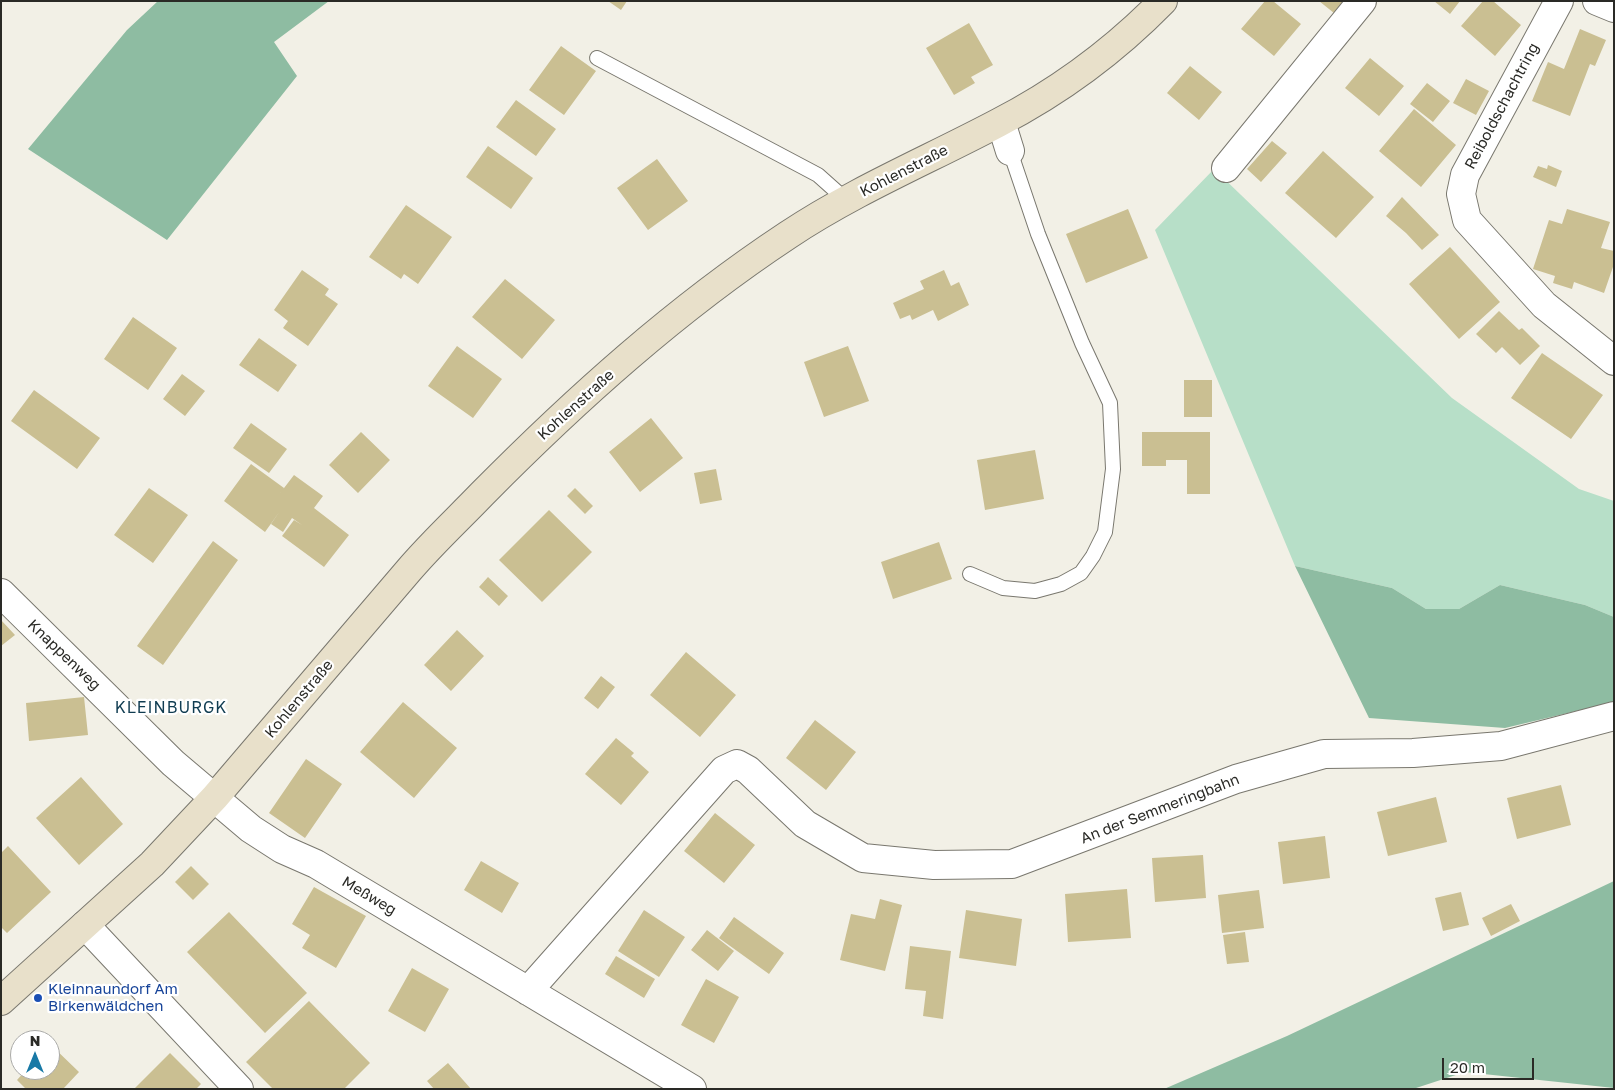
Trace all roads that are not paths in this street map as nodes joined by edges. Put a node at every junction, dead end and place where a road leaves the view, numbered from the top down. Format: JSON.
{"nodes":[{"id":1,"x":1163,"y":1,"type":"edge"},
{"id":2,"x":1362,"y":1,"type":"edge"},
{"id":3,"x":1558,"y":1,"type":"edge"},
{"id":4,"x":1597,"y":1,"type":"edge"},
{"id":5,"x":1614,"y":8,"type":"edge"},
{"id":6,"x":597,"y":58,"type":"dead end"},
{"id":7,"x":1001,"y":122,"type":"junction"},
{"id":8,"x":1010,"y":151,"type":"joint"},
{"id":9,"x":1226,"y":168,"type":"dead end"},
{"id":10,"x":846,"y":200,"type":"junction"},
{"id":11,"x":1614,"y":361,"type":"edge"},
{"id":12,"x":970,"y":574,"type":"dead end"},
{"id":13,"x":1,"y":593,"type":"edge"},
{"id":14,"x":1614,"y":716,"type":"edge"},
{"id":15,"x":214,"y":797,"type":"junction"},
{"id":16,"x":85,"y":925,"type":"junction"},
{"id":17,"x":528,"y":991,"type":"junction"},
{"id":18,"x":1,"y":1001,"type":"edge"},
{"id":19,"x":239,"y":1089,"type":"edge"},
{"id":20,"x":692,"y":1089,"type":"edge"}],
"edges":[{"from":1,"to":7,"type":"street","name":"Kohlenstraße"},
{"from":2,"to":9,"type":"street"},
{"from":3,"to":11,"type":"street","name":"Reiboldschachtring"},
{"from":4,"to":5,"type":"street"},
{"from":6,"to":10,"type":"lane"},
{"from":7,"to":8,"type":"street"},
{"from":7,"to":10,"type":"street","name":"Kohlenstraße"},
{"from":8,"to":12,"type":"lane"},
{"from":10,"to":15,"type":"street","name":"Kohlenstraße"},
{"from":13,"to":15,"type":"street","name":"Knappenweg"},
{"from":14,"to":17,"type":"street","name":"An der Semmeringbahn"},
{"from":15,"to":16,"type":"street","name":"Kohlenstraße"},
{"from":15,"to":17,"type":"street","name":"Meßweg"},
{"from":16,"to":18,"type":"street","name":"Kohlenstraße"},
{"from":16,"to":19,"type":"street"},
{"from":17,"to":20,"type":"street","name":"Meßweg"}]}
